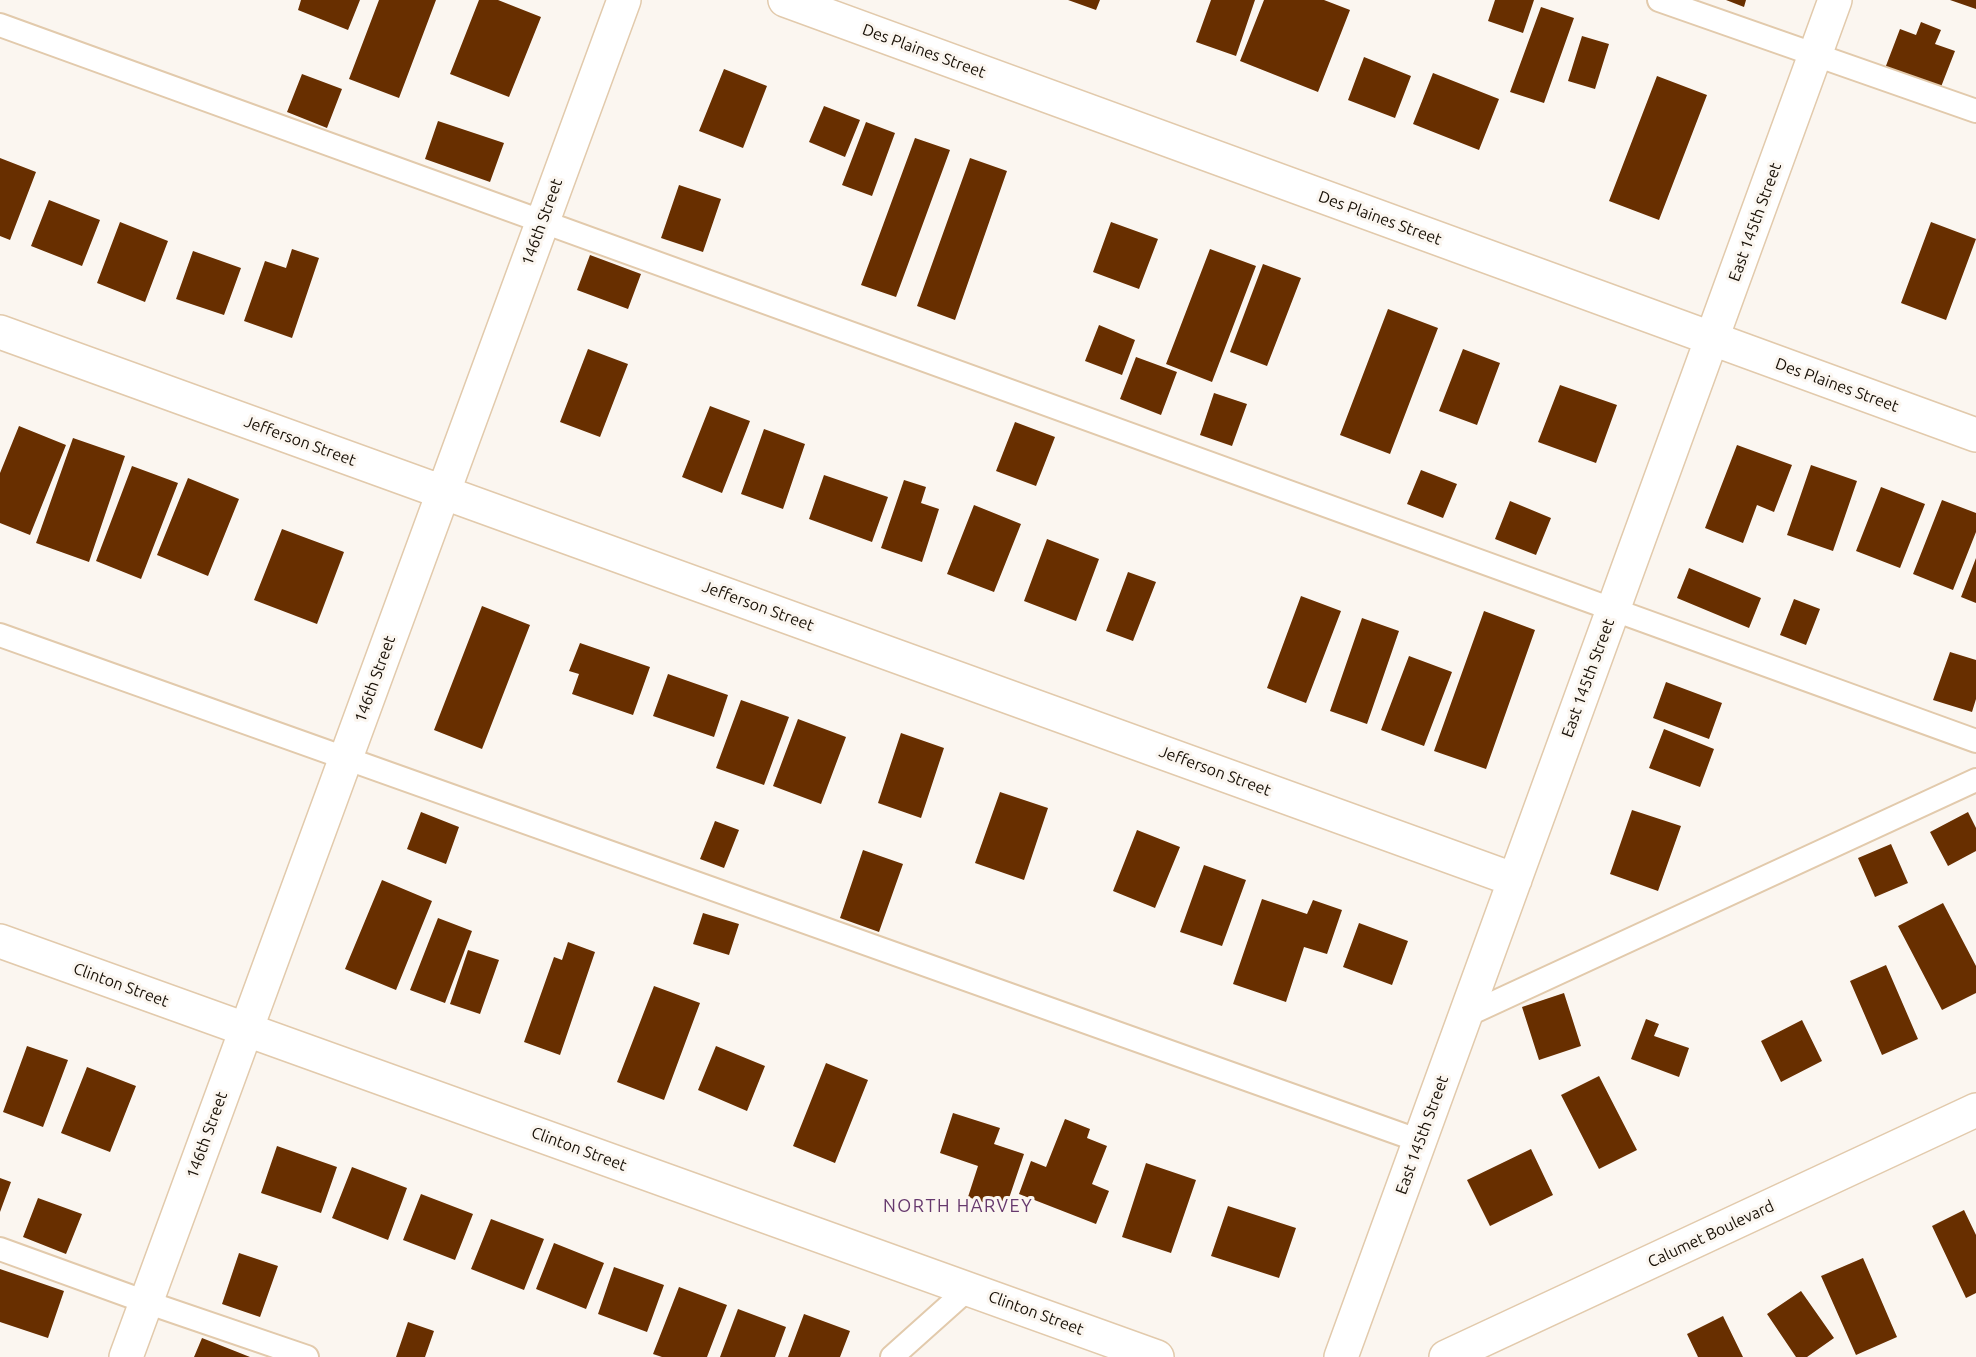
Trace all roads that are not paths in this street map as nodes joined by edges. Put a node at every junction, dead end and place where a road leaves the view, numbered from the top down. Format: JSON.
{"nodes":[{"id":1,"x":624,"y":0,"type":"edge"},
{"id":2,"x":784,"y":0,"type":"edge"},
{"id":3,"x":1659,"y":0,"type":"edge"},
{"id":4,"x":1835,"y":0,"type":"edge"},
{"id":5,"x":0,"y":25,"type":"edge"},
{"id":6,"x":1815,"y":55,"type":"junction"},
{"id":7,"x":1976,"y":111,"type":"edge"},
{"id":8,"x":542,"y":221,"type":"junction"},
{"id":9,"x":0,"y":332,"type":"edge"},
{"id":10,"x":1712,"y":340,"type":"junction"},
{"id":11,"x":1976,"y":435,"type":"edge"},
{"id":12,"x":443,"y":492,"type":"junction"},
{"id":13,"x":1614,"y":609,"type":"junction"},
{"id":14,"x":0,"y":635,"type":"edge"},
{"id":15,"x":1976,"y":741,"type":"edge"},
{"id":16,"x":345,"y":759,"type":"junction"},
{"id":17,"x":1976,"y":780,"type":"edge"},
{"id":18,"x":1515,"y":880,"type":"junction"},
{"id":19,"x":0,"y":941,"type":"edge"},
{"id":20,"x":1466,"y":1016,"type":"junction"},
{"id":21,"x":246,"y":1029,"type":"junction"},
{"id":22,"x":1976,"y":1110,"type":"edge"},
{"id":23,"x":1420,"y":1141,"type":"junction"},
{"id":24,"x":0,"y":1249,"type":"edge"},
{"id":25,"x":968,"y":1289,"type":"junction"},
{"id":26,"x":146,"y":1302,"type":"junction"},
{"id":27,"x":126,"y":1357,"type":"edge"},
{"id":28,"x":307,"y":1357,"type":"edge"},
{"id":29,"x":892,"y":1357,"type":"edge"},
{"id":30,"x":1157,"y":1357,"type":"edge"},
{"id":31,"x":1341,"y":1357,"type":"edge"},
{"id":32,"x":1446,"y":1357,"type":"edge"}],
"edges":[{"from":1,"to":8,"type":"street","name":"146th Street"},
{"from":2,"to":10,"type":"street","name":"Des Plaines Street"},
{"from":3,"to":6,"type":"lane"},
{"from":4,"to":6,"type":"street","name":"East 145th Street"},
{"from":5,"to":8,"type":"lane"},
{"from":6,"to":7,"type":"lane"},
{"from":6,"to":10,"type":"street","name":"East 145th Street"},
{"from":8,"to":12,"type":"street","name":"146th Street"},
{"from":8,"to":13,"type":"lane"},
{"from":9,"to":12,"type":"street","name":"Jefferson Street"},
{"from":10,"to":11,"type":"street","name":"Des Plaines Street"},
{"from":10,"to":13,"type":"street","name":"East 145th Street"},
{"from":12,"to":16,"type":"street","name":"146th Street"},
{"from":12,"to":18,"type":"street","name":"Jefferson Street"},
{"from":13,"to":15,"type":"lane"},
{"from":13,"to":18,"type":"street","name":"East 145th Street"},
{"from":14,"to":16,"type":"lane"},
{"from":16,"to":21,"type":"street","name":"146th Street"},
{"from":16,"to":23,"type":"lane"},
{"from":17,"to":20,"type":"lane"},
{"from":18,"to":20,"type":"street","name":"East 145th Street"},
{"from":19,"to":21,"type":"street","name":"Clinton Street"},
{"from":20,"to":23,"type":"street","name":"East 145th Street"},
{"from":21,"to":25,"type":"street","name":"Clinton Street"},
{"from":21,"to":26,"type":"street","name":"146th Street"},
{"from":22,"to":32,"type":"street","name":"Calumet Boulevard"},
{"from":23,"to":31,"type":"street","name":"East 145th Street"},
{"from":24,"to":26,"type":"lane"},
{"from":25,"to":29,"type":"lane"},
{"from":25,"to":30,"type":"street","name":"Clinton Street"},
{"from":26,"to":27,"type":"street","name":"146th Street"},
{"from":26,"to":28,"type":"lane"}]}
